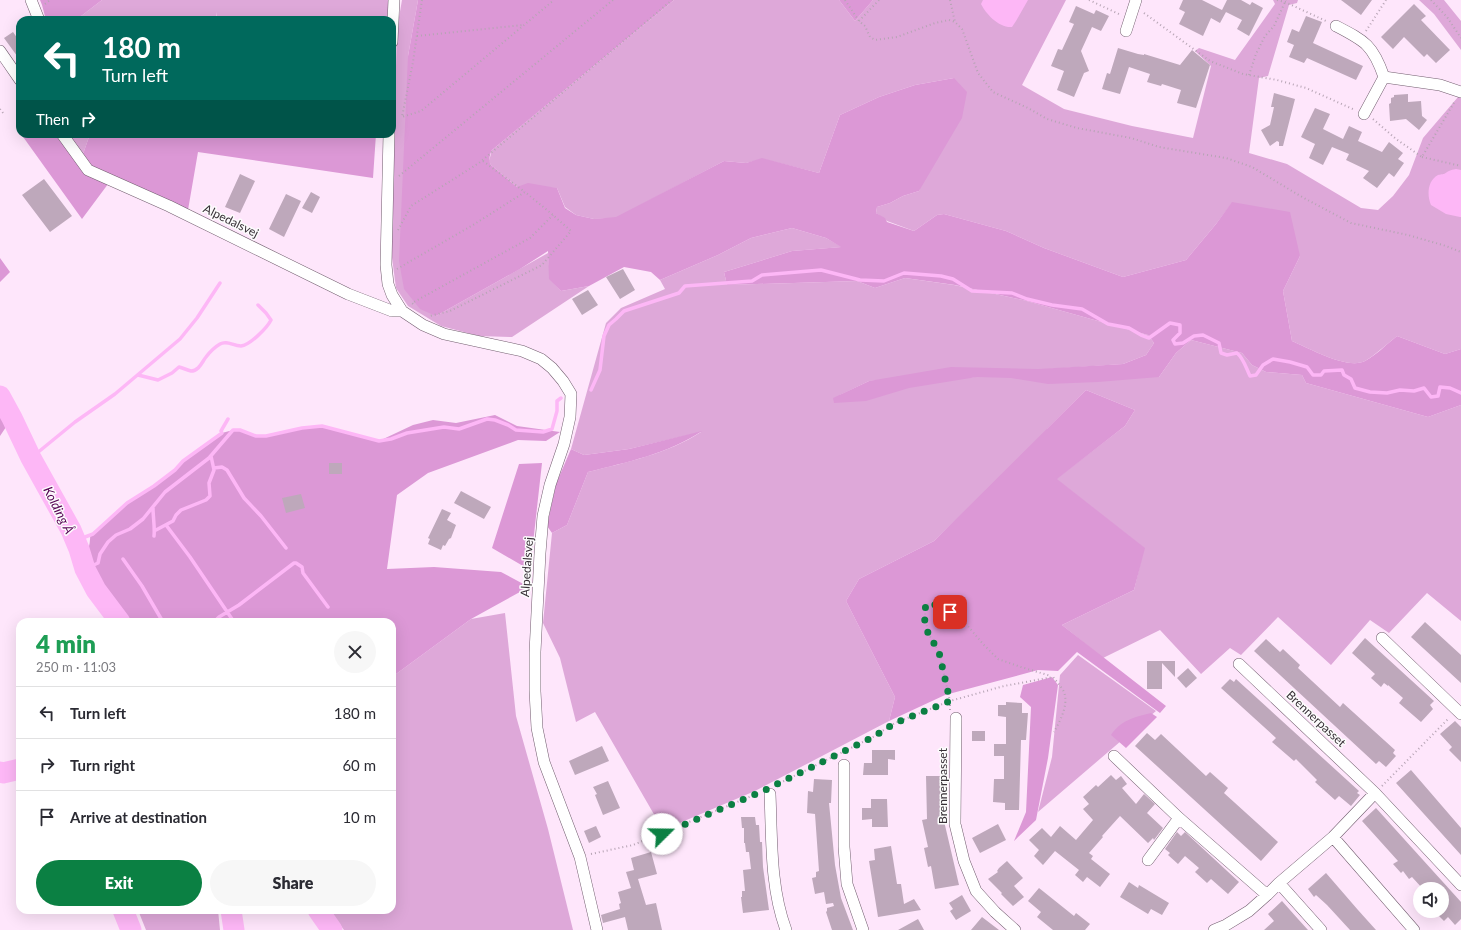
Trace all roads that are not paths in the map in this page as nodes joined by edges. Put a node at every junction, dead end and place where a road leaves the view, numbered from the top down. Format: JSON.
{"nodes":[{"id":1,"x":31,"y":0,"type":"edge"},
{"id":2,"x":394,"y":0,"type":"edge"},
{"id":3,"x":1135,"y":2,"type":"edge"},
{"id":4,"x":37,"y":16,"type":"edge"},
{"id":5,"x":393,"y":16,"type":"edge"},
{"id":6,"x":1336,"y":26,"type":"road end"},
{"id":7,"x":1126,"y":31,"type":"dead end"},
{"id":8,"x":0,"y":51,"type":"edge"},
{"id":9,"x":16,"y":74,"type":"edge"},
{"id":10,"x":1384,"y":77,"type":"junction"},
{"id":11,"x":1459,"y":95,"type":"edge"},
{"id":12,"x":1364,"y":114,"type":"road end"},
{"id":13,"x":65,"y":138,"type":"edge"},
{"id":14,"x":389,"y":138,"type":"edge"},
{"id":15,"x":402,"y":311,"type":"junction"},
{"id":16,"x":1382,"y":638,"type":"dead end"},
{"id":17,"x":1239,"y":664,"type":"dead end"},
{"id":18,"x":1459,"y":712,"type":"edge"},
{"id":19,"x":956,"y":718,"type":"dead end"},
{"id":20,"x":1114,"y":756,"type":"dead end"},
{"id":21,"x":844,"y":765,"type":"dead end"},
{"id":22,"x":770,"y":790,"type":"road end"},
{"id":23,"x":1375,"y":793,"type":"junction"},
{"id":24,"x":1179,"y":818,"type":"junction"},
{"id":25,"x":1333,"y":837,"type":"junction"},
{"id":26,"x":1148,"y":860,"type":"dead end"},
{"id":27,"x":1279,"y":883,"type":"junction"},
{"id":28,"x":1461,"y":885,"type":"edge"},
{"id":29,"x":1267,"y":896,"type":"junction"},
{"id":30,"x":597,"y":930,"type":"edge"},
{"id":31,"x":786,"y":930,"type":"edge"},
{"id":32,"x":862,"y":930,"type":"edge"},
{"id":33,"x":1015,"y":930,"type":"edge"},
{"id":34,"x":1214,"y":930,"type":"edge"},
{"id":35,"x":1321,"y":930,"type":"edge"},
{"id":36,"x":1414,"y":930,"type":"edge"}],
"edges":[{"from":1,"to":4,"type":"street"},
{"from":2,"to":5,"type":"street"},
{"from":3,"to":7,"type":"street"},
{"from":6,"to":10,"type":"street"},
{"from":8,"to":9,"type":"street"},
{"from":10,"to":11,"type":"street"},
{"from":10,"to":12,"type":"street"},
{"from":13,"to":15,"type":"street","name":"Alpedalsvej"},
{"from":14,"to":15,"type":"street","name":"Alpedalsvej"},
{"from":15,"to":30,"type":"street","name":"Alpedalsvej"},
{"from":16,"to":18,"type":"street"},
{"from":17,"to":23,"type":"street","name":"Brennerpasset"},
{"from":19,"to":33,"type":"street","name":"Brennerpasset"},
{"from":20,"to":24,"type":"street"},
{"from":21,"to":32,"type":"street"},
{"from":22,"to":31,"type":"street"},
{"from":23,"to":25,"type":"street"},
{"from":23,"to":28,"type":"street","name":"Brennerpasset"},
{"from":24,"to":26,"type":"street"},
{"from":24,"to":29,"type":"street"},
{"from":25,"to":27,"type":"street"},
{"from":25,"to":36,"type":"street"},
{"from":27,"to":29,"type":"street"},
{"from":27,"to":35,"type":"street"},
{"from":29,"to":34,"type":"street"}]}
